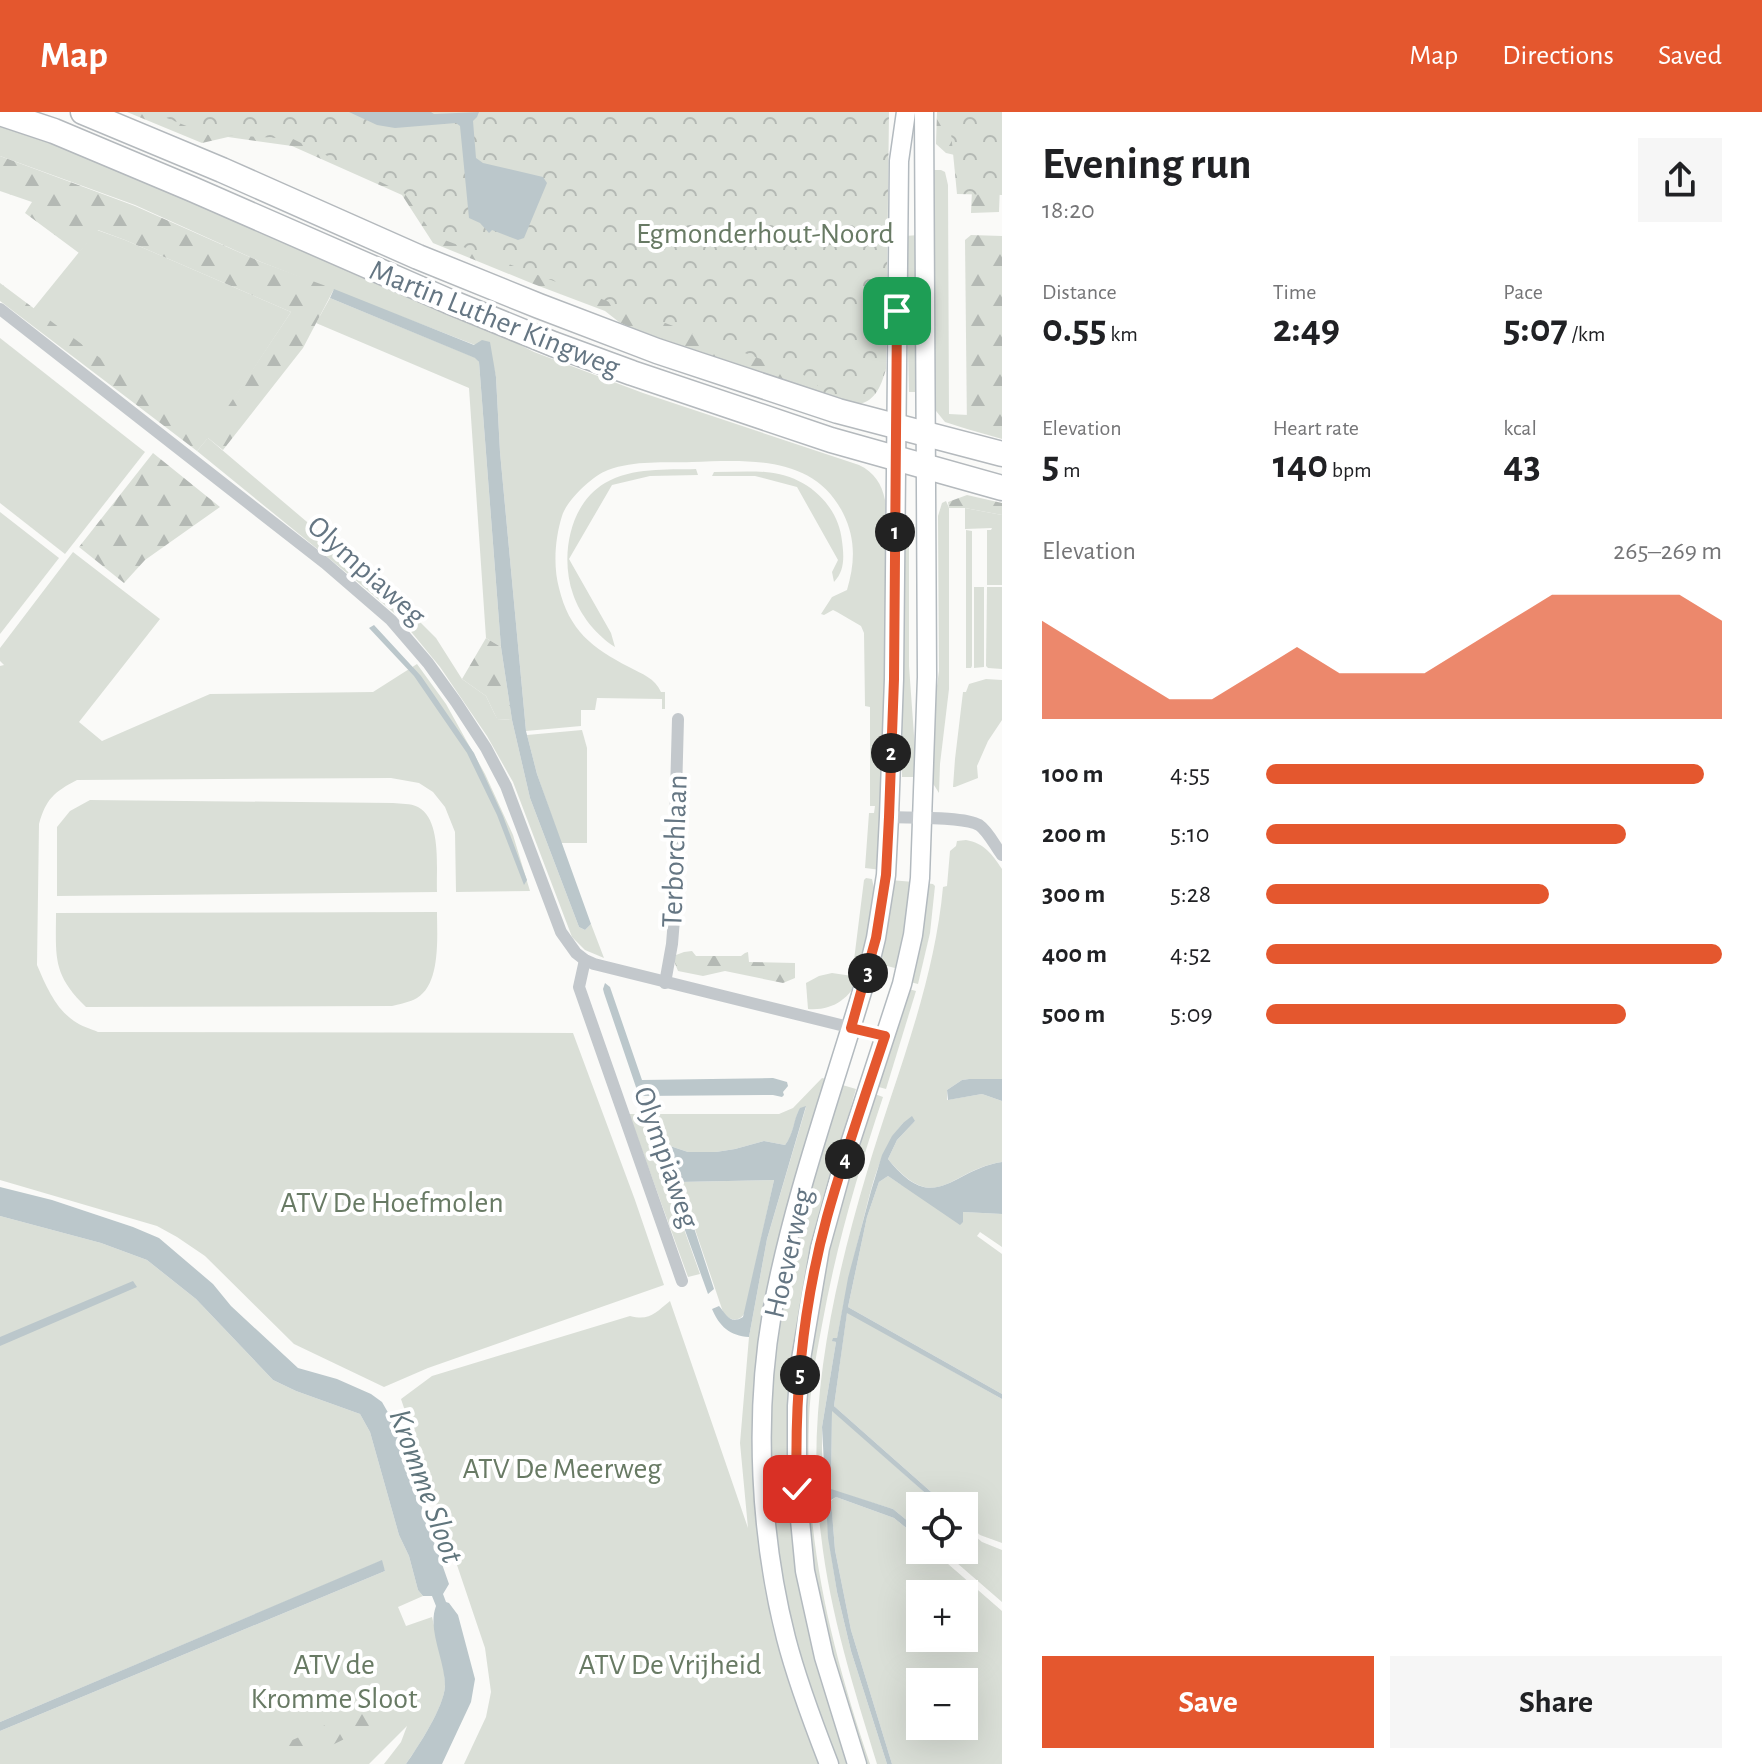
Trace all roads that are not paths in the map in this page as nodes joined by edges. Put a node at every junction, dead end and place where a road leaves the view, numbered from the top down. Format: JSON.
{"nodes":[{"id":1,"x":83,"y":112,"type":"edge"},
{"id":2,"x":906,"y":112,"type":"edge"},
{"id":3,"x":924,"y":112,"type":"edge"},
{"id":4,"x":0,"y":113,"type":"edge"},
{"id":5,"x":222,"y":170,"type":"junction"},
{"id":6,"x":269,"y":175,"type":"dead end"},
{"id":7,"x":410,"y":238,"type":"dead end"},
{"id":8,"x":456,"y":273,"type":"junction"},
{"id":9,"x":0,"y":309,"type":"edge"},
{"id":10,"x":896,"y":426,"type":"junction"},
{"id":11,"x":925,"y":434,"type":"junction"},
{"id":12,"x":1002,"y":454,"type":"edge"},
{"id":13,"x":895,"y":458,"type":"junction"},
{"id":14,"x":925,"y":467,"type":"junction"},
{"id":15,"x":1002,"y":488,"type":"edge"},
{"id":16,"x":678,"y":719,"type":"dead end"},
{"id":17,"x":889,"y":817,"type":"junction"},
{"id":18,"x":922,"y":818,"type":"junction"},
{"id":19,"x":1002,"y":855,"type":"edge"},
{"id":20,"x":585,"y":960,"type":"junction"},
{"id":21,"x":665,"y":983,"type":"junction"},
{"id":22,"x":851,"y":1028,"type":"junction"},
{"id":23,"x":885,"y":1036,"type":"junction"},
{"id":24,"x":682,"y":1281,"type":"dead end"},
{"id":25,"x":829,"y":1764,"type":"edge"},
{"id":26,"x":857,"y":1764,"type":"edge"}],
"edges":[{"from":1,"to":5,"type":"highway","name":"Martin Luther Kingweg"},
{"from":2,"to":10,"type":"main road"},
{"from":3,"to":11,"type":"main road"},
{"from":4,"to":13,"type":"highway","name":"Martin Luther Kingweg"},
{"from":5,"to":6,"type":"highway"},
{"from":5,"to":8,"type":"highway","name":"Martin Luther Kingweg"},
{"from":7,"to":8,"type":"highway"},
{"from":8,"to":10,"type":"highway","name":"Martin Luther Kingweg"},
{"from":9,"to":20,"type":"street","name":"Olympiaweg"},
{"from":10,"to":11,"type":"highway","name":"Martin Luther Kingweg"},
{"from":10,"to":13,"type":"main road"},
{"from":11,"to":12,"type":"highway","name":"Martin Luther Kingweg"},
{"from":11,"to":14,"type":"main road"},
{"from":13,"to":14,"type":"highway","name":"Martin Luther Kingweg"},
{"from":13,"to":17,"type":"main road"},
{"from":14,"to":15,"type":"highway","name":"Martin Luther Kingweg"},
{"from":14,"to":18,"type":"main road"},
{"from":16,"to":21,"type":"street","name":"Terborchlaan"},
{"from":17,"to":18,"type":"street"},
{"from":17,"to":22,"type":"main road"},
{"from":18,"to":19,"type":"street"},
{"from":18,"to":23,"type":"main road"},
{"from":20,"to":21,"type":"street"},
{"from":20,"to":24,"type":"street","name":"Olympiaweg"},
{"from":21,"to":22,"type":"street"},
{"from":22,"to":23,"type":"street"},
{"from":22,"to":25,"type":"main road","name":"Hoeverweg"},
{"from":23,"to":26,"type":"main road","name":"Hoeverweg"}]}
